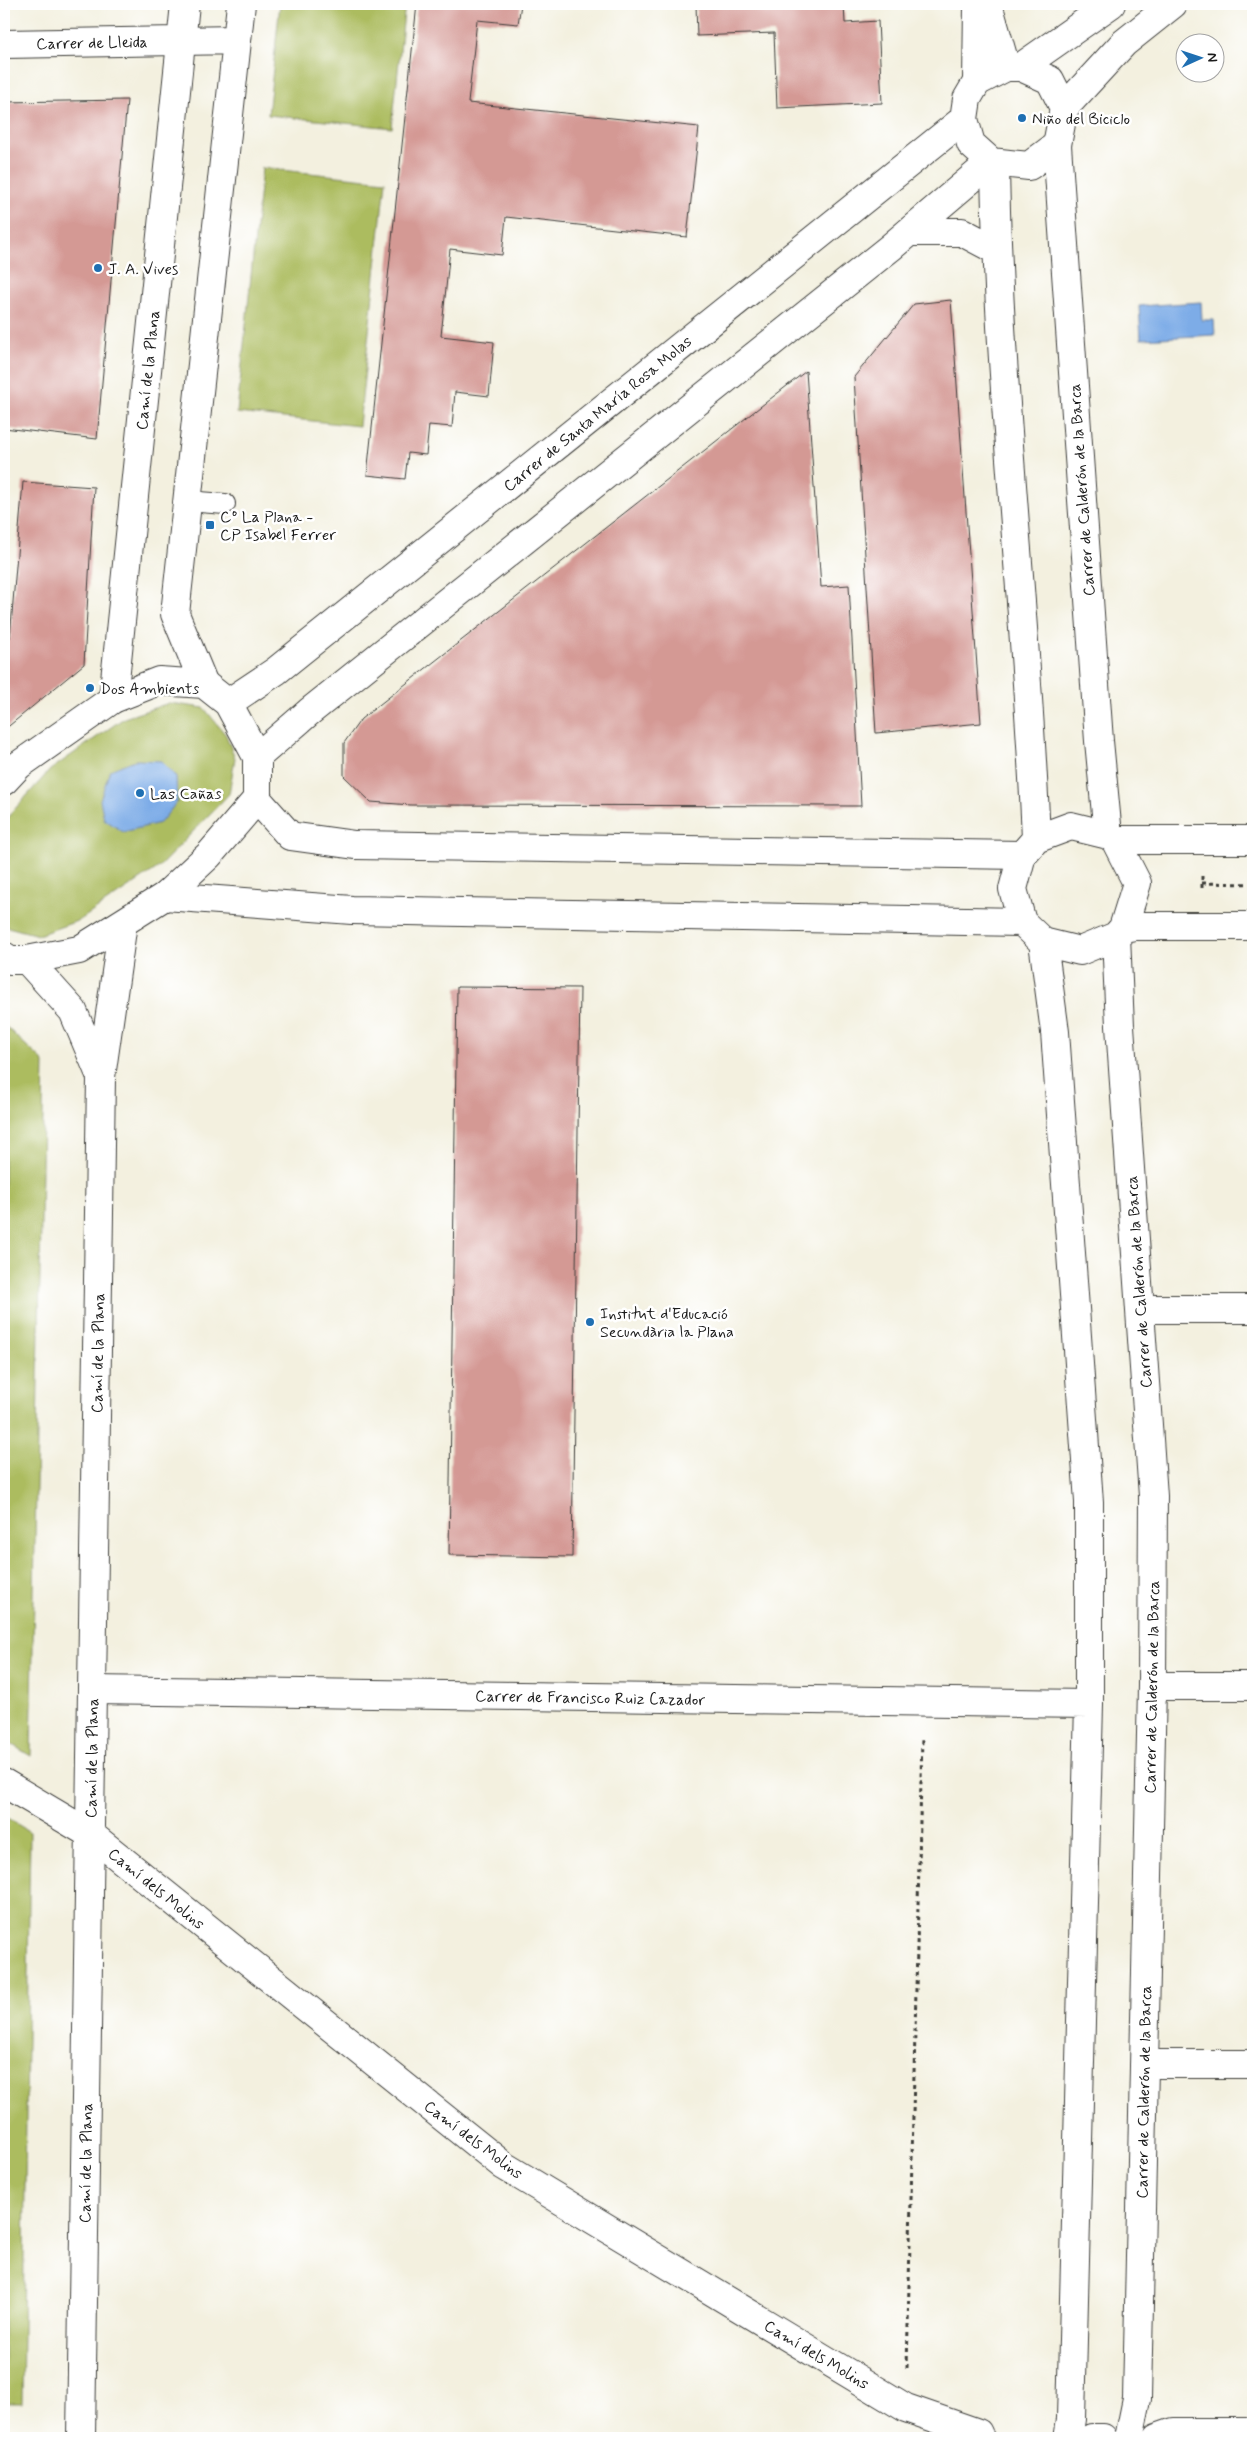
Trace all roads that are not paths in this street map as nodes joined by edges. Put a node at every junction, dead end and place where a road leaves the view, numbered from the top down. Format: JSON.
{"nodes":[{"id":1,"x":185,"y":4,"type":"edge"},
{"id":2,"x":241,"y":4,"type":"edge"},
{"id":3,"x":978,"y":4,"type":"edge"},
{"id":4,"x":988,"y":4,"type":"edge"},
{"id":5,"x":1111,"y":4,"type":"edge"},
{"id":6,"x":1173,"y":4,"type":"edge"},
{"id":7,"x":237,"y":40,"type":"junction"},
{"id":8,"x":181,"y":41,"type":"junction"},
{"id":9,"x":4,"y":44,"type":"edge"},
{"id":10,"x":1014,"y":67,"type":"junction"},
{"id":11,"x":978,"y":82,"type":"junction"},
{"id":12,"x":1064,"y":108,"type":"junction"},
{"id":13,"x":964,"y":119,"type":"junction"},
{"id":14,"x":1057,"y":145,"type":"junction"},
{"id":15,"x":993,"y":163,"type":"junction"},
{"id":16,"x":910,"y":232,"type":"junction"},
{"id":17,"x":996,"y":250,"type":"junction"},
{"id":18,"x":187,"y":501,"type":"junction"},
{"id":19,"x":225,"y":504,"type":"dead end"},
{"id":20,"x":204,"y":684,"type":"junction"},
{"id":21,"x":113,"y":699,"type":"junction"},
{"id":22,"x":228,"y":703,"type":"junction"},
{"id":23,"x":257,"y":757,"type":"junction"},
{"id":24,"x":4,"y":781,"type":"edge"},
{"id":25,"x":257,"y":799,"type":"junction"},
{"id":26,"x":1111,"y":838,"type":"junction"},
{"id":27,"x":1253,"y":840,"type":"edge"},
{"id":28,"x":1029,"y":847,"type":"junction"},
{"id":29,"x":165,"y":896,"type":"junction"},
{"id":30,"x":1022,"y":922,"type":"junction"},
{"id":31,"x":123,"y":923,"type":"junction"},
{"id":32,"x":1253,"y":926,"type":"edge"},
{"id":33,"x":1120,"y":932,"type":"junction"},
{"id":34,"x":1042,"y":942,"type":"junction"},
{"id":35,"x":11,"y":960,"type":"edge"},
{"id":36,"x":101,"y":1077,"type":"junction"},
{"id":37,"x":1140,"y":1309,"type":"junction"},
{"id":38,"x":1253,"y":1309,"type":"edge"},
{"id":39,"x":1152,"y":1686,"type":"junction"},
{"id":40,"x":1253,"y":1686,"type":"edge"},
{"id":41,"x":92,"y":1690,"type":"junction"},
{"id":42,"x":1089,"y":1704,"type":"junction"},
{"id":43,"x":4,"y":1783,"type":"edge"},
{"id":44,"x":90,"y":1834,"type":"junction"},
{"id":45,"x":1144,"y":2064,"type":"junction"},
{"id":46,"x":1253,"y":2064,"type":"edge"},
{"id":47,"x":1253,"y":2432,"type":"edge"},
{"id":48,"x":81,"y":2438,"type":"edge"},
{"id":49,"x":980,"y":2438,"type":"edge"},
{"id":50,"x":1068,"y":2438,"type":"edge"},
{"id":51,"x":1092,"y":2438,"type":"edge"},
{"id":52,"x":1103,"y":2438,"type":"edge"},
{"id":53,"x":1129,"y":2438,"type":"edge"},
{"id":54,"x":1157,"y":2438,"type":"edge"}],
"edges":[{"from":1,"to":8,"type":"street","name":"Camí de la Plana"},
{"from":2,"to":7,"type":"street"},
{"from":3,"to":11,"type":"street"},
{"from":4,"to":10,"type":"street"},
{"from":5,"to":10,"type":"street"},
{"from":6,"to":12,"type":"street"},
{"from":7,"to":8,"type":"street"},
{"from":7,"to":18,"type":"street"},
{"from":8,"to":9,"type":"street","name":"Carrer de Lleida"},
{"from":8,"to":21,"type":"street","name":"Camí de la Plana"},
{"from":10,"to":11,"type":"street"},
{"from":10,"to":12,"type":"street"},
{"from":11,"to":13,"type":"street"},
{"from":12,"to":14,"type":"street"},
{"from":13,"to":15,"type":"street"},
{"from":13,"to":22,"type":"street","name":"Carrer de Santa María Rosa Molas"},
{"from":14,"to":15,"type":"street"},
{"from":14,"to":26,"type":"street","name":"Carrer de Calderón de la Barca"},
{"from":15,"to":16,"type":"street"},
{"from":15,"to":17,"type":"street"},
{"from":16,"to":17,"type":"street"},
{"from":16,"to":23,"type":"street"},
{"from":17,"to":28,"type":"street"},
{"from":18,"to":19,"type":"lane"},
{"from":18,"to":20,"type":"street"},
{"from":20,"to":21,"type":"street"},
{"from":20,"to":22,"type":"street"},
{"from":21,"to":24,"type":"street"},
{"from":22,"to":23,"type":"street"},
{"from":23,"to":25,"type":"street"},
{"from":25,"to":28,"type":"street"},
{"from":25,"to":29,"type":"street"},
{"from":26,"to":27,"type":"street"},
{"from":26,"to":28,"type":"street"},
{"from":26,"to":33,"type":"street"},
{"from":28,"to":30,"type":"street"},
{"from":29,"to":30,"type":"street"},
{"from":29,"to":31,"type":"street"},
{"from":30,"to":34,"type":"street"},
{"from":31,"to":35,"type":"street"},
{"from":31,"to":36,"type":"street","name":"Camí de la Plana"},
{"from":32,"to":33,"type":"street"},
{"from":33,"to":34,"type":"street"},
{"from":33,"to":37,"type":"street","name":"Carrer de Calderón de la Barca"},
{"from":34,"to":42,"type":"street"},
{"from":35,"to":36,"type":"street","name":"Camí de la Plana"},
{"from":36,"to":41,"type":"street","name":"Camí de la Plana"},
{"from":37,"to":38,"type":"street"},
{"from":37,"to":39,"type":"street","name":"Carrer de Calderón de la Barca"},
{"from":39,"to":40,"type":"street"},
{"from":39,"to":45,"type":"street","name":"Carrer de Calderón de la Barca"},
{"from":41,"to":42,"type":"street","name":"Carrer de Francisco Ruiz Cazador"},
{"from":41,"to":44,"type":"street","name":"Camí de la Plana"},
{"from":42,"to":50,"type":"street"},
{"from":43,"to":44,"type":"street","name":"Camí dels Molins"},
{"from":44,"to":48,"type":"street","name":"Camí de la Plana"},
{"from":44,"to":49,"type":"street","name":"Camí dels Molins"},
{"from":45,"to":46,"type":"street"},
{"from":45,"to":53,"type":"street","name":"Carrer de Calderón de la Barca"},
{"from":47,"to":54,"type":"street"},
{"from":51,"to":52,"type":"street"}]}
